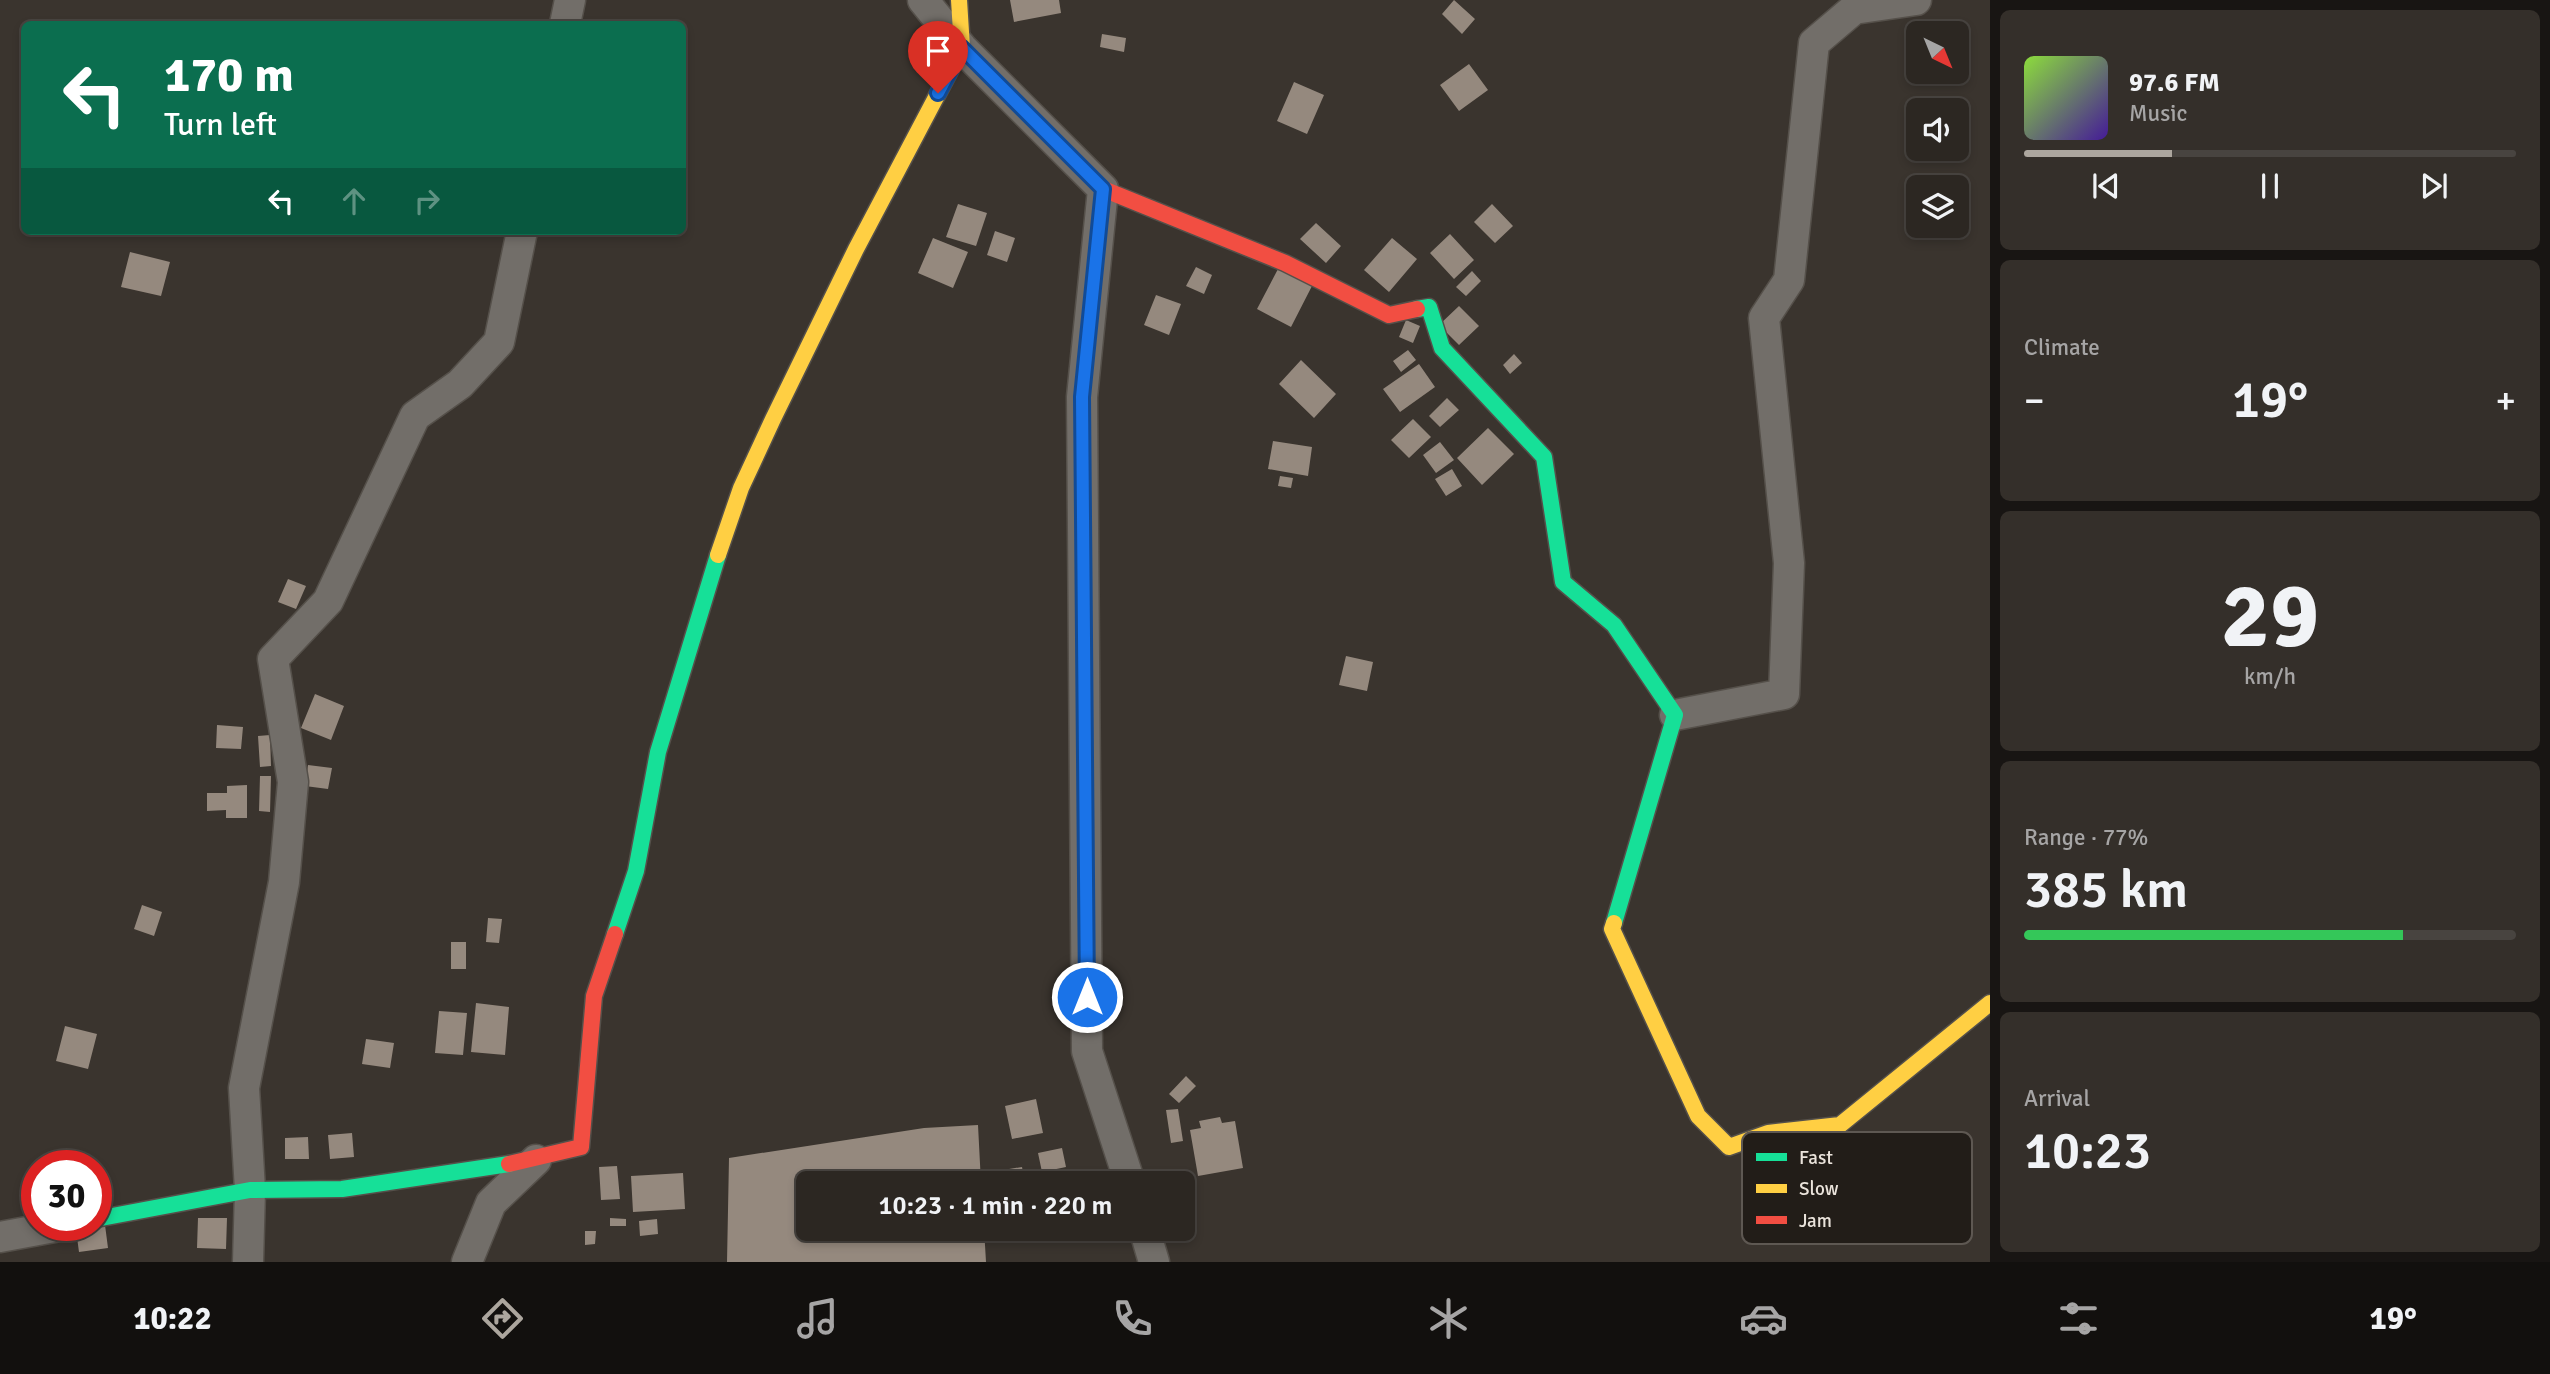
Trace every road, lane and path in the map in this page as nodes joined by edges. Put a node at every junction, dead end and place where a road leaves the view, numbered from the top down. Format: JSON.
{"nodes":[{"id":1,"x":570,"y":0,"type":"edge"},
{"id":2,"x":923,"y":0,"type":"edge"},
{"id":3,"x":959,"y":0,"type":"edge"},
{"id":4,"x":1916,"y":0,"type":"edge"},
{"id":5,"x":566,"y":21,"type":"edge"},
{"id":6,"x":962,"y":48,"type":"junction"},
{"id":7,"x":1103,"y":189,"type":"junction"},
{"id":8,"x":521,"y":235,"type":"edge"},
{"id":9,"x":1675,"y":715,"type":"junction"},
{"id":10,"x":1990,"y":1003,"type":"edge"},
{"id":11,"x":1777,"y":1132,"type":"edge"},
{"id":12,"x":1742,"y":1142,"type":"edge"},
{"id":13,"x":537,"y":1160,"type":"junction"},
{"id":14,"x":1126,"y":1171,"type":"edge"},
{"id":15,"x":250,"y":1190,"type":"junction"},
{"id":16,"x":112,"y":1216,"type":"edge"},
{"id":17,"x":21,"y":1233,"type":"edge"},
{"id":18,"x":0,"y":1237,"type":"edge"},
{"id":19,"x":1148,"y":1241,"type":"edge"},
{"id":20,"x":248,"y":1262,"type":"edge"},
{"id":21,"x":467,"y":1262,"type":"edge"},
{"id":22,"x":1154,"y":1262,"type":"edge"}],
"edges":[{"from":1,"to":5,"type":"street"},
{"from":2,"to":6,"type":"street"},
{"from":3,"to":6,"type":"street"},
{"from":4,"to":9,"type":"street"},
{"from":6,"to":7,"type":"street"},
{"from":6,"to":13,"type":"street"},
{"from":7,"to":9,"type":"street"},
{"from":7,"to":14,"type":"street"},
{"from":8,"to":15,"type":"street"},
{"from":9,"to":12,"type":"street"},
{"from":10,"to":11,"type":"street"},
{"from":13,"to":15,"type":"street"},
{"from":13,"to":21,"type":"street"},
{"from":15,"to":16,"type":"street"},
{"from":15,"to":20,"type":"street"},
{"from":17,"to":18,"type":"street"},
{"from":19,"to":22,"type":"street"}]}
